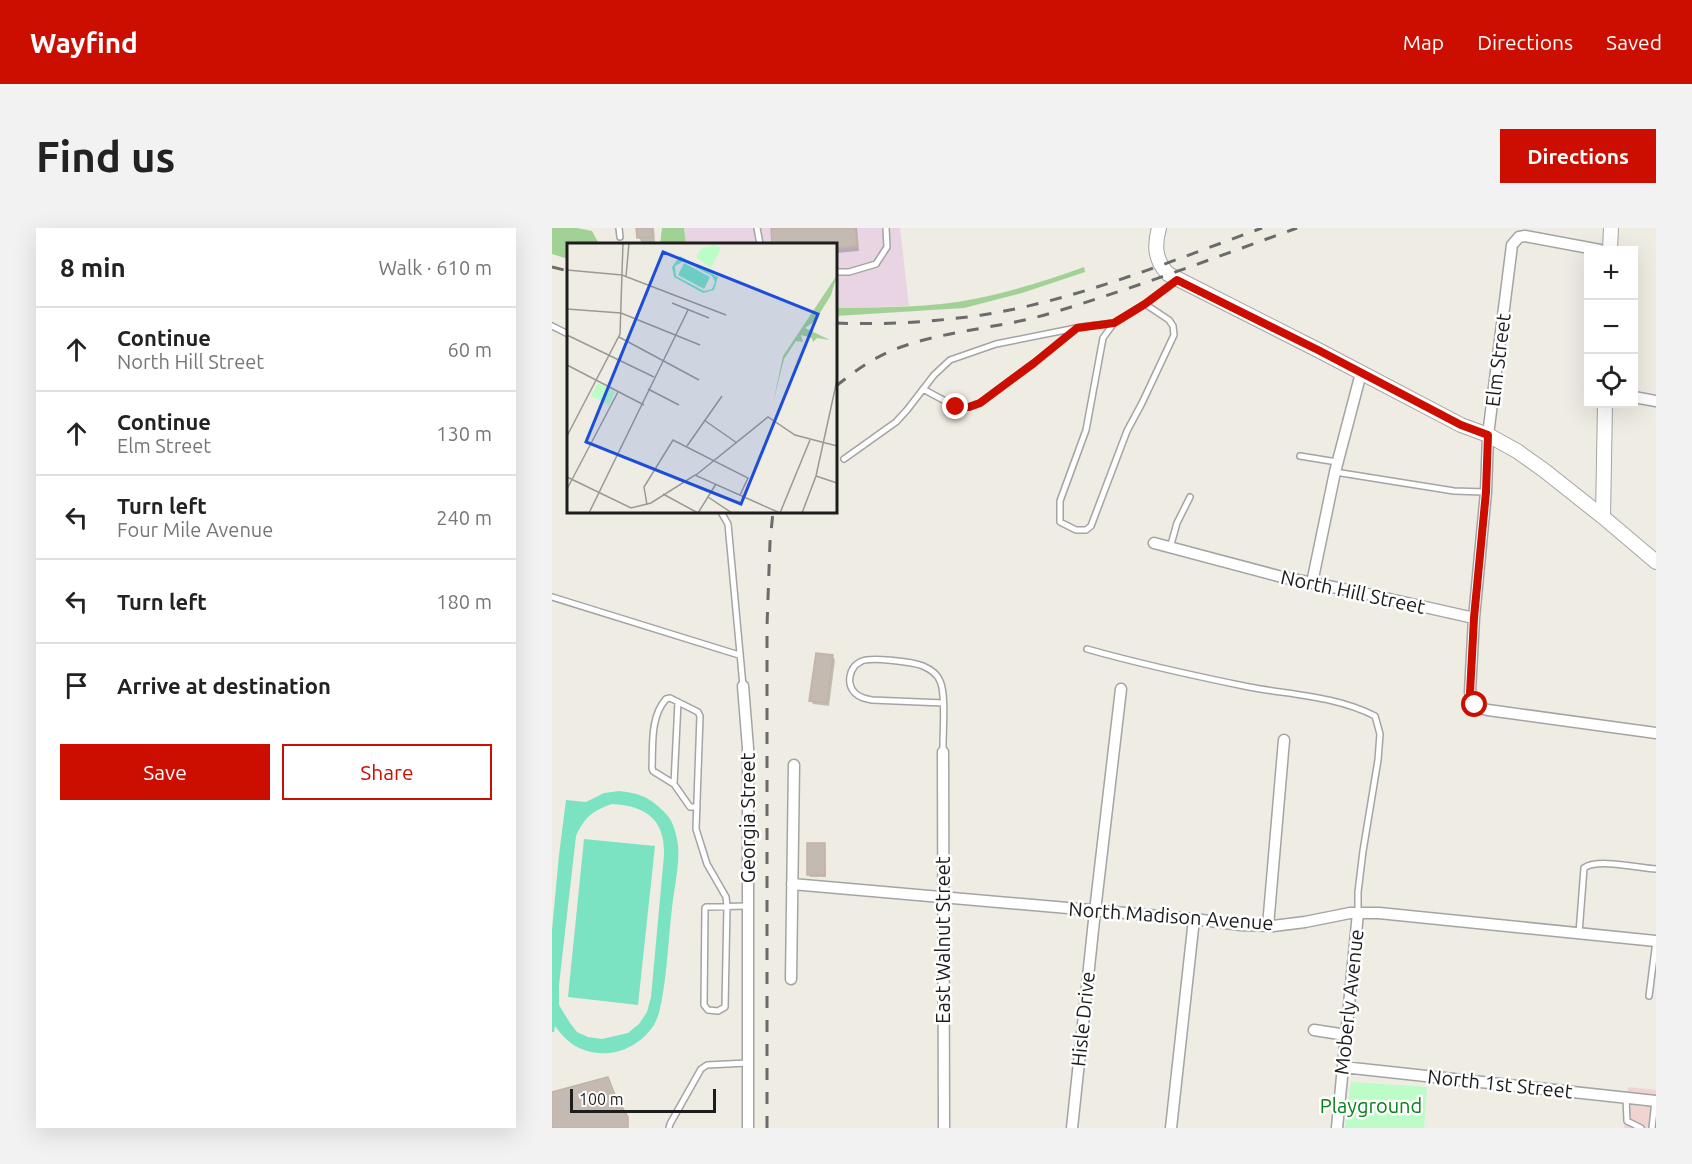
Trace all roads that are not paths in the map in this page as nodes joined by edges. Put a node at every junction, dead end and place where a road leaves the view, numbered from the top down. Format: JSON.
{"nodes":[{"id":1,"x":619,"y":228,"type":"edge"},
{"id":2,"x":757,"y":228,"type":"edge"},
{"id":3,"x":886,"y":228,"type":"edge"},
{"id":4,"x":1159,"y":228,"type":"edge"},
{"id":5,"x":1611,"y":228,"type":"edge"},
{"id":6,"x":620,"y":237,"type":"dead end"},
{"id":7,"x":760,"y":243,"type":"edge"},
{"id":8,"x":1610,"y":246,"type":"edge"},
{"id":9,"x":1584,"y":247,"type":"edge"},
{"id":10,"x":837,"y":272,"type":"edge"},
{"id":11,"x":1177,"y":280,"type":"junction"},
{"id":12,"x":1145,"y":304,"type":"junction"},
{"id":13,"x":1114,"y":323,"type":"junction"},
{"id":14,"x":552,"y":326,"type":"edge"},
{"id":15,"x":1077,"y":328,"type":"junction"},
{"id":16,"x":567,"y":334,"type":"edge"},
{"id":17,"x":1360,"y":373,"type":"junction"},
{"id":18,"x":923,"y":389,"type":"junction"},
{"id":19,"x":1638,"y":398,"type":"edge"},
{"id":20,"x":1656,"y":401,"type":"edge"},
{"id":21,"x":1605,"y":408,"type":"edge"},
{"id":22,"x":1488,"y":435,"type":"junction"},
{"id":23,"x":1300,"y":456,"type":"dead end"},
{"id":24,"x":844,"y":459,"type":"dead end"},
{"id":25,"x":1337,"y":467,"type":"junction"},
{"id":26,"x":1486,"y":492,"type":"junction"},
{"id":27,"x":1190,"y":497,"type":"dead end"},
{"id":28,"x":722,"y":513,"type":"edge"},
{"id":29,"x":1603,"y":517,"type":"junction"},
{"id":30,"x":1154,"y":543,"type":"dead end"},
{"id":31,"x":1170,"y":548,"type":"junction"},
{"id":32,"x":1656,"y":562,"type":"edge"},
{"id":33,"x":1312,"y":583,"type":"junction"},
{"id":34,"x":552,"y":597,"type":"edge"},
{"id":35,"x":1474,"y":618,"type":"junction"},
{"id":36,"x":1087,"y":649,"type":"dead end"},
{"id":37,"x":739,"y":655,"type":"junction"},
{"id":38,"x":743,"y":686,"type":"joint"},
{"id":39,"x":1121,"y":689,"type":"dead end"},
{"id":40,"x":678,"y":702,"type":"junction"},
{"id":41,"x":943,"y":703,"type":"junction"},
{"id":42,"x":1656,"y":733,"type":"edge"},
{"id":43,"x":1284,"y":740,"type":"dead end"},
{"id":44,"x":943,"y":752,"type":"joint"},
{"id":45,"x":794,"y":765,"type":"dead end"},
{"id":46,"x":674,"y":784,"type":"junction"},
{"id":47,"x":697,"y":807,"type":"junction"},
{"id":48,"x":1656,"y":869,"type":"edge"},
{"id":49,"x":792,"y":884,"type":"junction"},
{"id":50,"x":943,"y":897,"type":"junction"},
{"id":51,"x":726,"y":906,"type":"junction"},
{"id":52,"x":747,"y":906,"type":"junction"},
{"id":53,"x":1095,"y":911,"type":"junction"},
{"id":54,"x":1358,"y":913,"type":"junction"},
{"id":55,"x":1194,"y":919,"type":"junction"},
{"id":56,"x":1268,"y":926,"type":"junction"},
{"id":57,"x":1579,"y":934,"type":"junction"},
{"id":58,"x":1656,"y":941,"type":"edge"},
{"id":59,"x":791,"y":979,"type":"dead end"},
{"id":60,"x":1649,"y":996,"type":"dead end"},
{"id":61,"x":1314,"y":1030,"type":"dead end"},
{"id":62,"x":1346,"y":1035,"type":"junction"},
{"id":63,"x":747,"y":1063,"type":"junction"},
{"id":64,"x":1343,"y":1067,"type":"junction"},
{"id":65,"x":1626,"y":1097,"type":"junction"},
{"id":66,"x":1655,"y":1101,"type":"edge"},
{"id":67,"x":669,"y":1128,"type":"edge"},
{"id":68,"x":748,"y":1128,"type":"edge"},
{"id":69,"x":944,"y":1128,"type":"edge"},
{"id":70,"x":1072,"y":1128,"type":"edge"},
{"id":71,"x":1171,"y":1128,"type":"edge"},
{"id":72,"x":1337,"y":1128,"type":"edge"},
{"id":73,"x":1641,"y":1128,"type":"edge"},
{"id":74,"x":1652,"y":1128,"type":"edge"}],
"edges":[{"from":1,"to":6,"type":"lane"},
{"from":2,"to":7,"type":"lane"},
{"from":3,"to":10,"type":"lane"},
{"from":4,"to":11,"type":"street"},
{"from":5,"to":8,"type":"street"},
{"from":9,"to":22,"type":"street","name":"Elm Street"},
{"from":11,"to":12,"type":"lane"},
{"from":11,"to":17,"type":"street"},
{"from":12,"to":13,"type":"lane"},
{"from":12,"to":13,"type":"lane"},
{"from":13,"to":15,"type":"lane"},
{"from":14,"to":16,"type":"lane"},
{"from":15,"to":18,"type":"lane"},
{"from":15,"to":18,"type":"lane"},
{"from":17,"to":22,"type":"street"},
{"from":17,"to":25,"type":"street"},
{"from":18,"to":24,"type":"lane"},
{"from":19,"to":20,"type":"street"},
{"from":21,"to":29,"type":"street"},
{"from":22,"to":26,"type":"street","name":"Elm Street"},
{"from":22,"to":29,"type":"street"},
{"from":23,"to":25,"type":"lane"},
{"from":25,"to":26,"type":"lane"},
{"from":25,"to":33,"type":"street"},
{"from":26,"to":35,"type":"street","name":"Elm Street"},
{"from":27,"to":31,"type":"lane"},
{"from":28,"to":37,"type":"lane","name":"Georgia Street"},
{"from":29,"to":32,"type":"street"},
{"from":30,"to":31,"type":"street","name":"North Hill Street"},
{"from":31,"to":33,"type":"street","name":"North Hill Street"},
{"from":33,"to":35,"type":"street","name":"North Hill Street"},
{"from":34,"to":37,"type":"lane"},
{"from":35,"to":42,"type":"street"},
{"from":36,"to":54,"type":"lane"},
{"from":37,"to":38,"type":"lane","name":"Georgia Street"},
{"from":38,"to":52,"type":"street","name":"Georgia Street"},
{"from":39,"to":53,"type":"street","name":"Hisle Drive"},
{"from":40,"to":46,"type":"lane"},
{"from":40,"to":46,"type":"lane"},
{"from":40,"to":47,"type":"lane"},
{"from":41,"to":41,"type":"lane"},
{"from":41,"to":44,"type":"lane"},
{"from":43,"to":56,"type":"street"},
{"from":44,"to":50,"type":"street","name":"East Walnut Street"},
{"from":45,"to":49,"type":"street"},
{"from":46,"to":47,"type":"lane"},
{"from":47,"to":51,"type":"lane"},
{"from":48,"to":57,"type":"lane"},
{"from":49,"to":50,"type":"street","name":"North Madison Avenue"},
{"from":49,"to":59,"type":"street"},
{"from":50,"to":53,"type":"street","name":"North Madison Avenue"},
{"from":50,"to":69,"type":"street","name":"East Walnut Street"},
{"from":51,"to":51,"type":"lane"},
{"from":51,"to":52,"type":"lane"},
{"from":52,"to":63,"type":"street","name":"Georgia Street"},
{"from":53,"to":55,"type":"street","name":"North Madison Avenue"},
{"from":53,"to":70,"type":"street","name":"Hisle Drive"},
{"from":54,"to":56,"type":"street","name":"North Madison Avenue"},
{"from":54,"to":57,"type":"street","name":"North Madison Avenue"},
{"from":54,"to":62,"type":"street","name":"Moberly Avenue"},
{"from":55,"to":56,"type":"street","name":"North Madison Avenue"},
{"from":55,"to":71,"type":"street"},
{"from":57,"to":58,"type":"street","name":"North Madison Avenue"},
{"from":58,"to":60,"type":"lane"},
{"from":61,"to":62,"type":"street"},
{"from":62,"to":64,"type":"street","name":"Moberly Avenue"},
{"from":63,"to":67,"type":"lane"},
{"from":63,"to":68,"type":"street","name":"Georgia Street"},
{"from":64,"to":65,"type":"street","name":"North 1st Street"},
{"from":64,"to":72,"type":"street","name":"Moberly Avenue"},
{"from":65,"to":66,"type":"street","name":"North 1st Street"},
{"from":65,"to":73,"type":"lane"},
{"from":66,"to":74,"type":"lane"}]}
